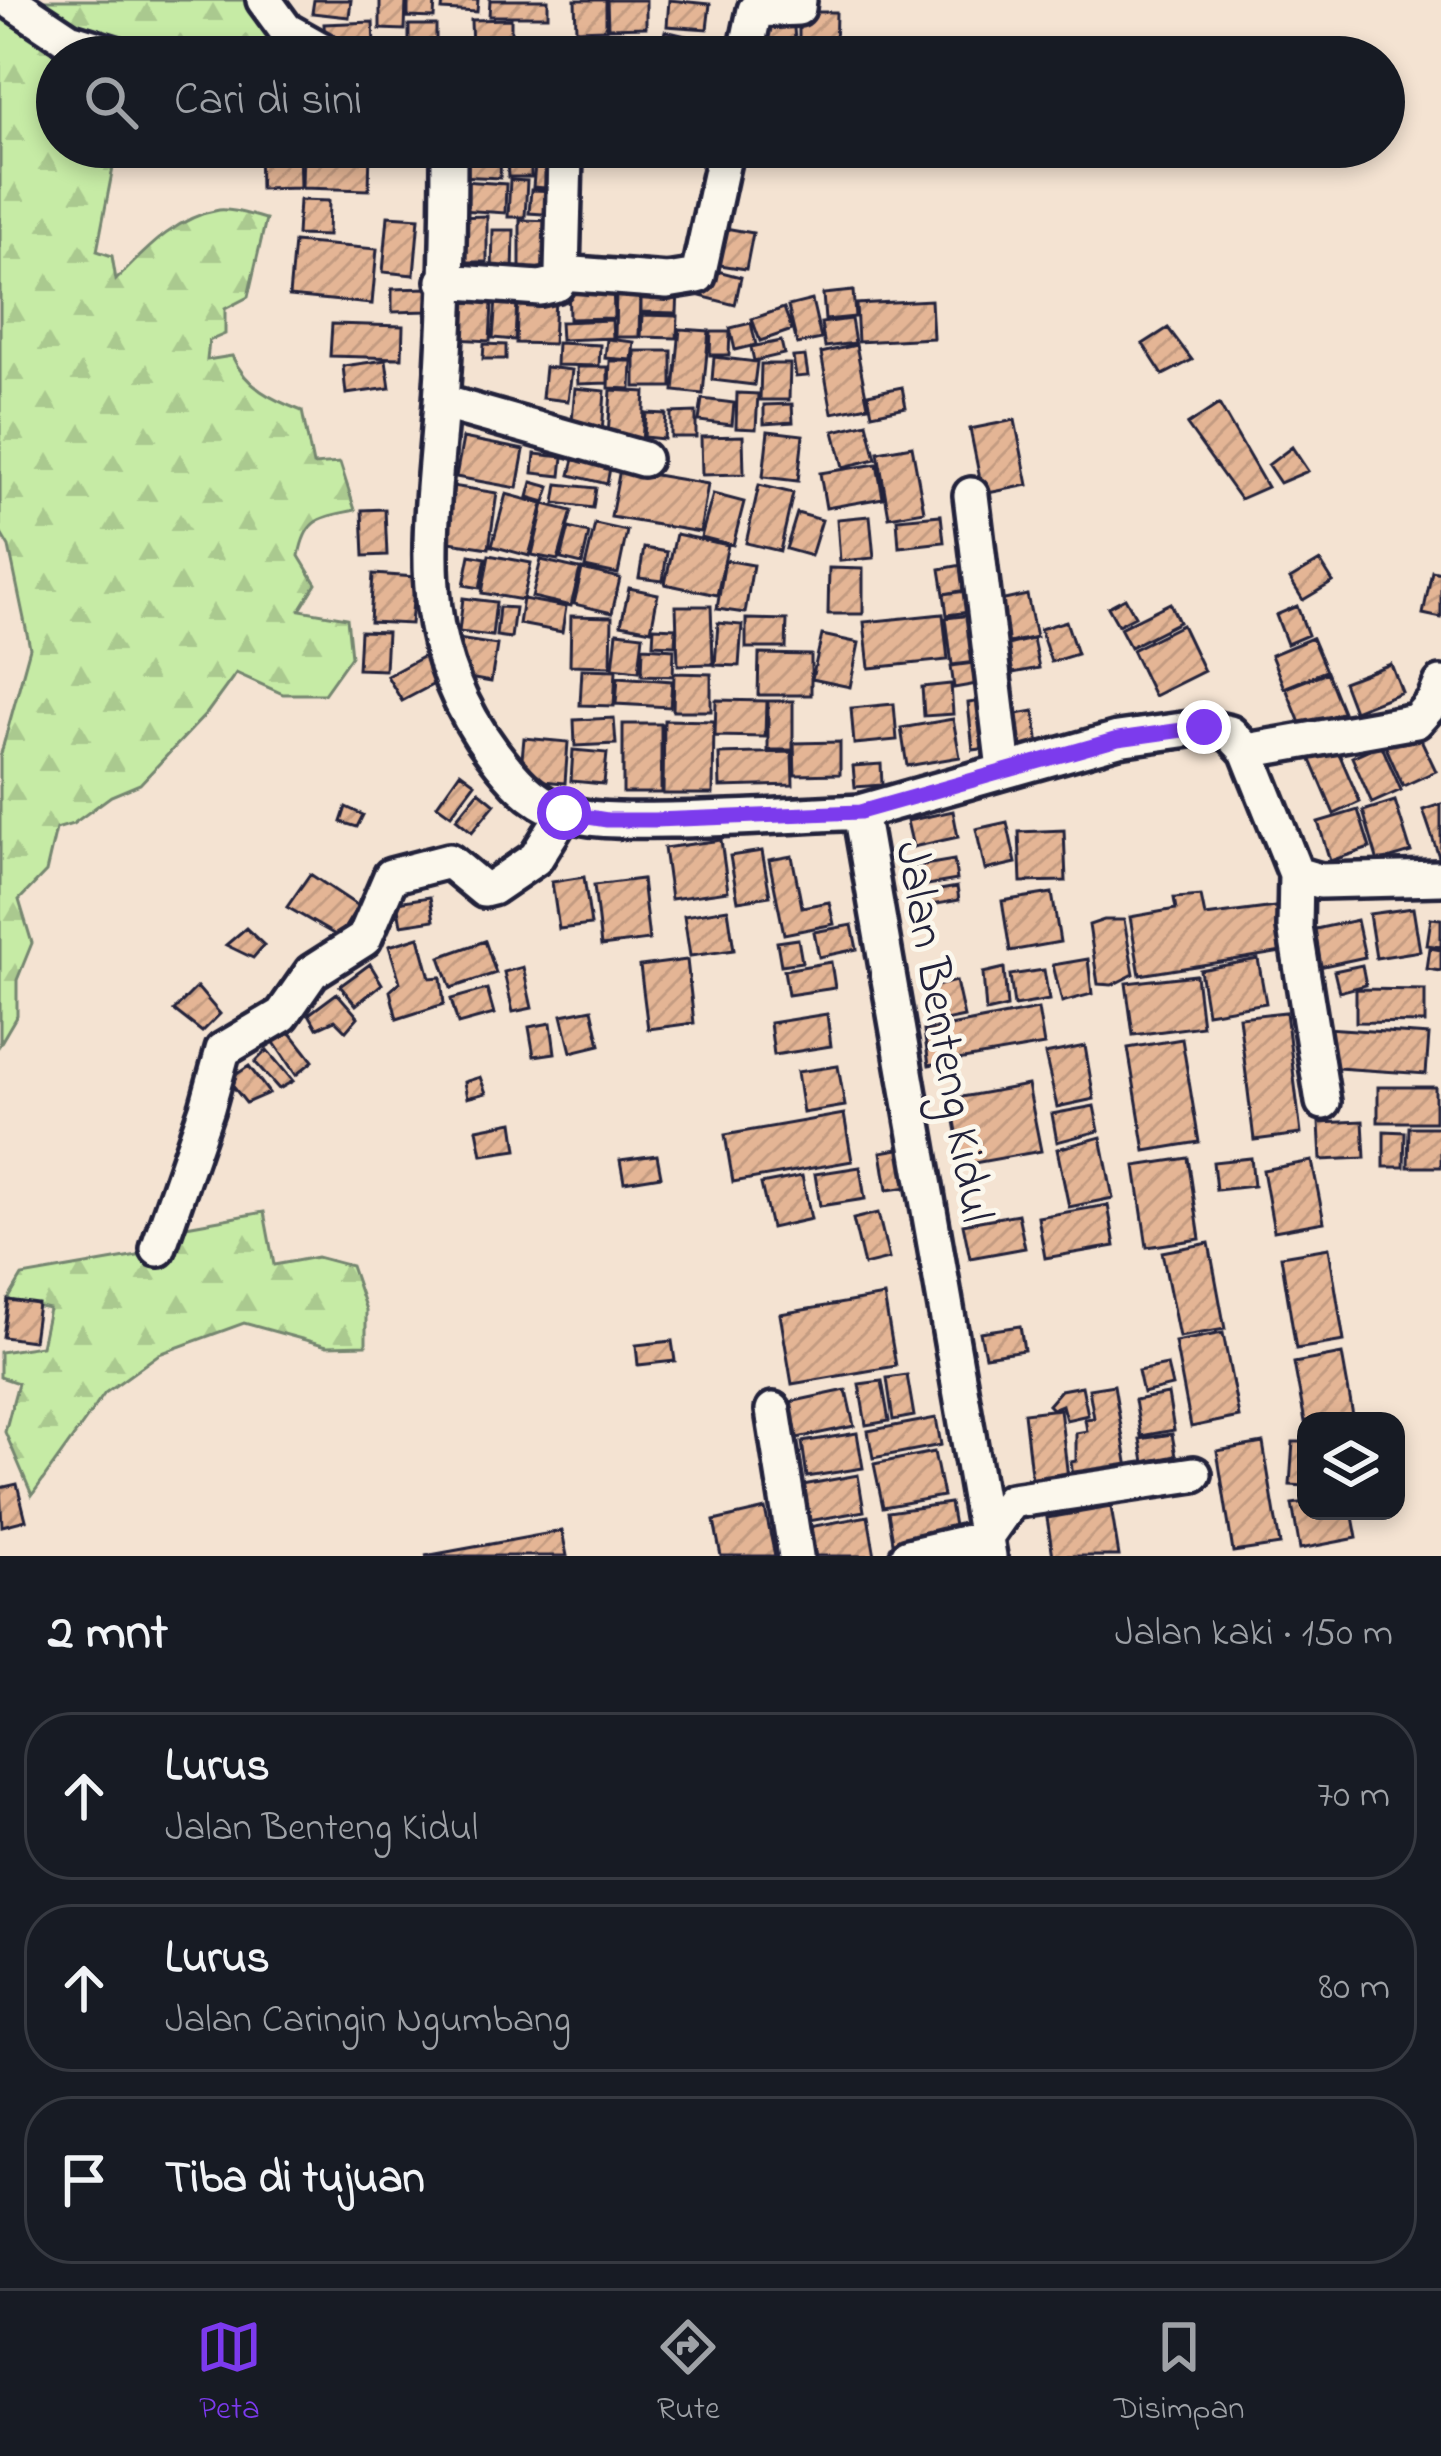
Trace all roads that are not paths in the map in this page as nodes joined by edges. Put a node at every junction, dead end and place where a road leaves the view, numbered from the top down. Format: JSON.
{"nodes":[{"id":1,"x":9,"y":0,"type":"edge"},
{"id":2,"x":264,"y":0,"type":"edge"},
{"id":3,"x":799,"y":0,"type":"edge"},
{"id":4,"x":63,"y":36,"type":"edge"},
{"id":5,"x":295,"y":36,"type":"edge"},
{"id":6,"x":749,"y":36,"type":"edge"},
{"id":7,"x":448,"y":168,"type":"edge"},
{"id":8,"x":566,"y":168,"type":"edge"},
{"id":9,"x":721,"y":168,"type":"edge"},
{"id":10,"x":562,"y":273,"type":"junction"},
{"id":11,"x":444,"y":281,"type":"junction"},
{"id":12,"x":441,"y":403,"type":"junction"},
{"id":13,"x":643,"y":459,"type":"dead end"},
{"id":14,"x":971,"y":495,"type":"dead end"},
{"id":15,"x":1441,"y":684,"type":"edge"},
{"id":16,"x":1247,"y":751,"type":"junction"},
{"id":17,"x":1004,"y":769,"type":"junction"},
{"id":18,"x":860,"y":812,"type":"junction"},
{"id":19,"x":564,"y":813,"type":"junction"},
{"id":20,"x":1295,"y":874,"type":"junction"},
{"id":21,"x":1441,"y":878,"type":"edge"},
{"id":22,"x":1323,"y":1102,"type":"dead end"},
{"id":23,"x":158,"y":1249,"type":"dead end"},
{"id":24,"x":773,"y":1410,"type":"dead end"},
{"id":25,"x":1194,"y":1474,"type":"dead end"},
{"id":26,"x":987,"y":1547,"type":"edge"},
{"id":27,"x":796,"y":1556,"type":"edge"},
{"id":28,"x":908,"y":1556,"type":"edge"}],
"edges":[{"from":1,"to":4,"type":"street"},
{"from":2,"to":5,"type":"street"},
{"from":3,"to":6,"type":"street"},
{"from":7,"to":11,"type":"street","name":"Jalan Benteng Kidul"},
{"from":8,"to":10,"type":"street"},
{"from":9,"to":10,"type":"street"},
{"from":10,"to":11,"type":"street"},
{"from":11,"to":12,"type":"street","name":"Jalan Benteng Kidul"},
{"from":12,"to":13,"type":"street"},
{"from":12,"to":19,"type":"street","name":"Jalan Benteng Kidul"},
{"from":14,"to":17,"type":"street"},
{"from":15,"to":16,"type":"street"},
{"from":16,"to":17,"type":"street"},
{"from":16,"to":20,"type":"street"},
{"from":17,"to":18,"type":"street"},
{"from":18,"to":19,"type":"street","name":"Jalan Benteng Kidul"},
{"from":18,"to":26,"type":"street","name":"Jalan Benteng Kidul"},
{"from":19,"to":23,"type":"street"},
{"from":20,"to":21,"type":"street"},
{"from":20,"to":22,"type":"street"},
{"from":24,"to":27,"type":"street"},
{"from":25,"to":26,"type":"street"},
{"from":26,"to":28,"type":"street"}]}
